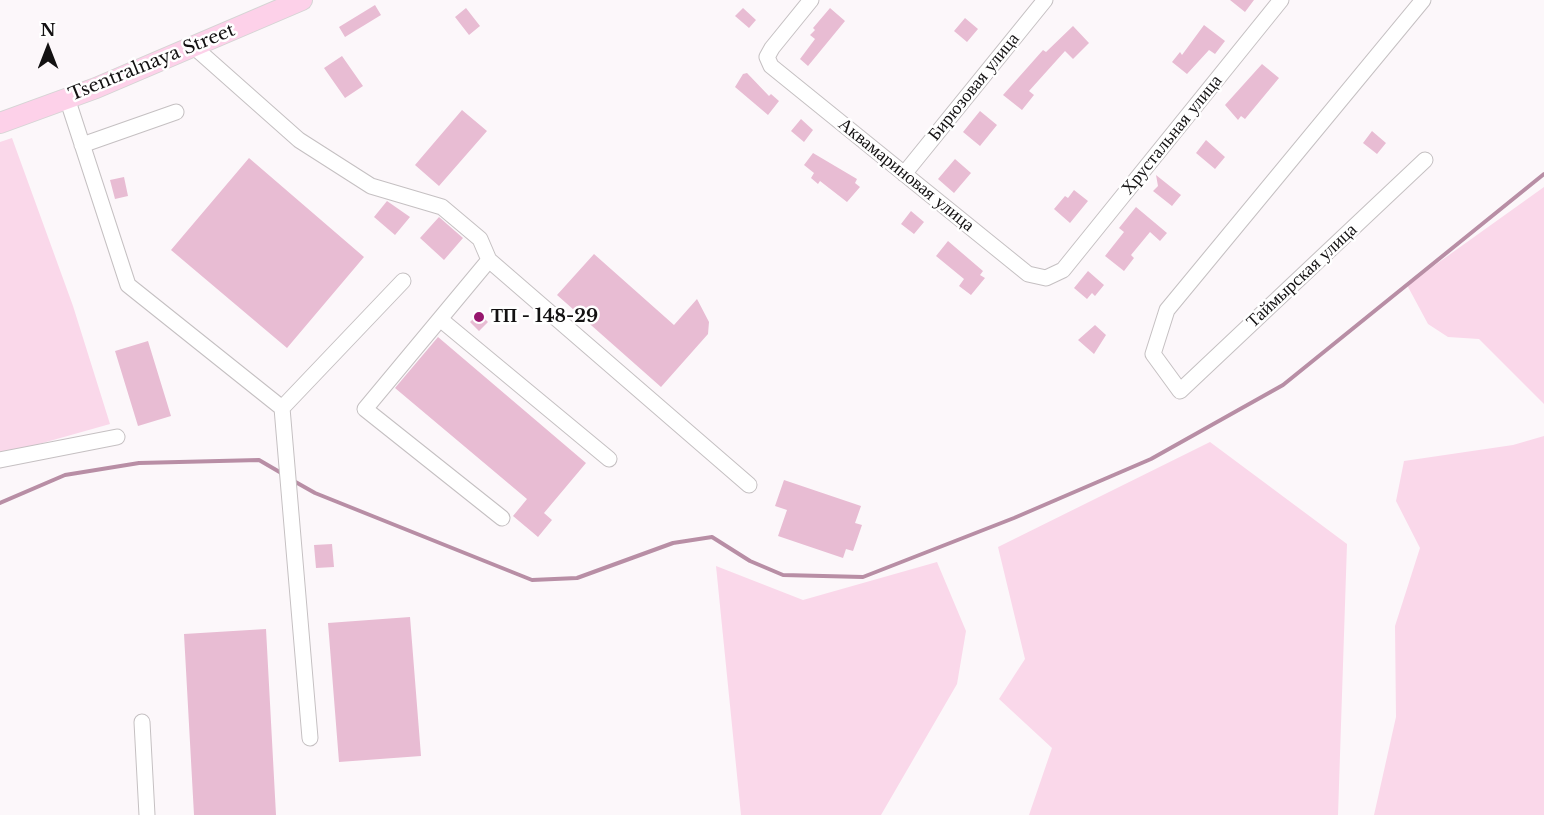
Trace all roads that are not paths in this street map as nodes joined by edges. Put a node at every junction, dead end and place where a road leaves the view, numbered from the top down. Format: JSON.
{"nodes":[{"id":1,"x":302,"y":0,"type":"edge"},
{"id":2,"x":811,"y":0,"type":"edge"},
{"id":3,"x":1044,"y":0,"type":"edge"},
{"id":4,"x":1281,"y":0,"type":"edge"},
{"id":5,"x":1423,"y":0,"type":"edge"},
{"id":6,"x":193,"y":46,"type":"junction"},
{"id":7,"x":67,"y":98,"type":"junction"},
{"id":8,"x":176,"y":112,"type":"dead end"},
{"id":9,"x":0,"y":123,"type":"edge"},
{"id":10,"x":82,"y":145,"type":"junction"},
{"id":11,"x":1425,"y":160,"type":"dead end"},
{"id":12,"x":904,"y":174,"type":"junction"},
{"id":13,"x":489,"y":260,"type":"junction"},
{"id":14,"x":1063,"y":270,"type":"joint"},
{"id":15,"x":403,"y":281,"type":"dead end"},
{"id":16,"x":440,"y":319,"type":"junction"},
{"id":17,"x":282,"y":408,"type":"junction"},
{"id":18,"x":117,"y":437,"type":"dead end"},
{"id":19,"x":609,"y":459,"type":"dead end"},
{"id":20,"x":0,"y":460,"type":"edge"},
{"id":21,"x":749,"y":485,"type":"dead end"},
{"id":22,"x":502,"y":518,"type":"dead end"},
{"id":23,"x":142,"y":722,"type":"dead end"},
{"id":24,"x":310,"y":738,"type":"dead end"},
{"id":25,"x":147,"y":815,"type":"edge"}],
"edges":[{"from":1,"to":6,"type":"main road","name":"Tsentralnaya Street"},
{"from":2,"to":12,"type":"street","name":"Аквамариновая улица"},
{"from":3,"to":12,"type":"street","name":"Бирюзовая улица"},
{"from":4,"to":14,"type":"street","name":"Хрустальная улица"},
{"from":5,"to":11,"type":"street","name":"Таймырская улица"},
{"from":6,"to":7,"type":"main road","name":"Tsentralnaya Street"},
{"from":6,"to":13,"type":"street"},
{"from":7,"to":9,"type":"main road","name":"Tsentralnaya Street"},
{"from":7,"to":10,"type":"street"},
{"from":8,"to":10,"type":"street"},
{"from":10,"to":17,"type":"street"},
{"from":12,"to":14,"type":"street","name":"Аквамариновая улица"},
{"from":13,"to":16,"type":"street"},
{"from":13,"to":21,"type":"street"},
{"from":15,"to":17,"type":"street"},
{"from":16,"to":19,"type":"street"},
{"from":16,"to":22,"type":"street"},
{"from":17,"to":24,"type":"street"},
{"from":18,"to":20,"type":"street"},
{"from":23,"to":25,"type":"street"}]}
